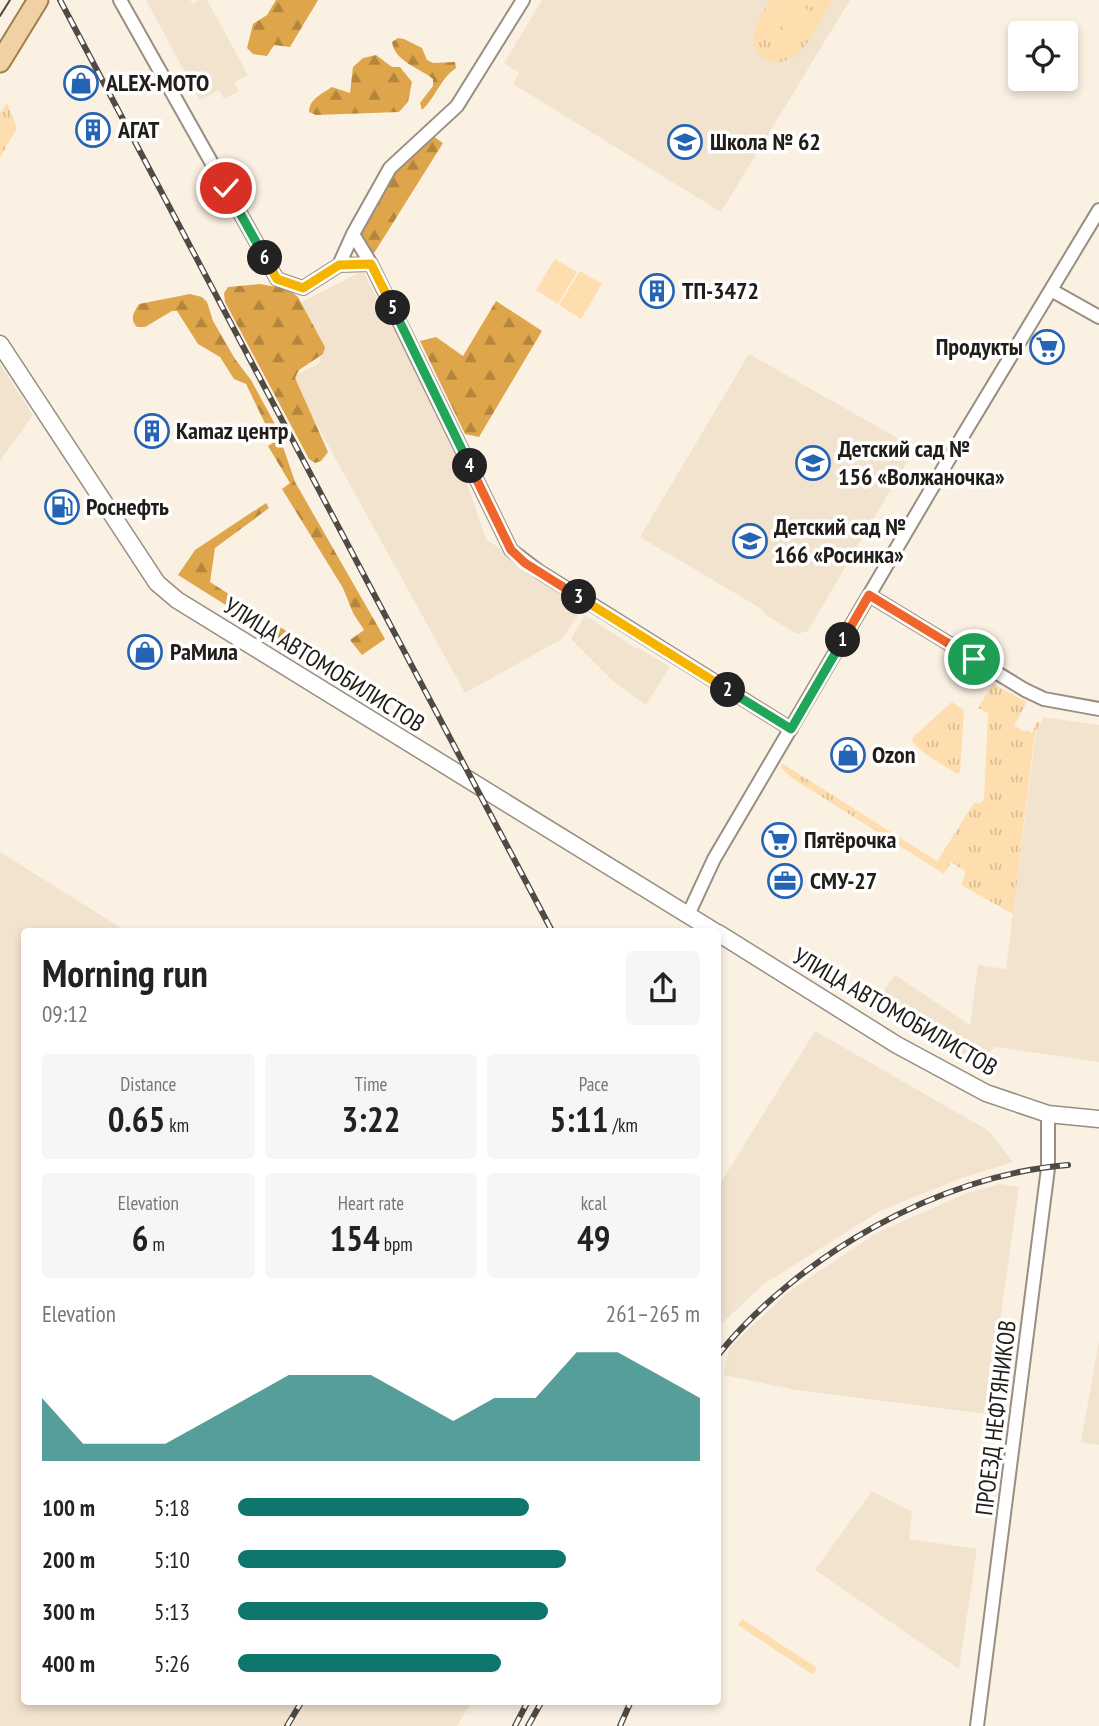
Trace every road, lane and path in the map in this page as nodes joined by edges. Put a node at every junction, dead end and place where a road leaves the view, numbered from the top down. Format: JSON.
{"nodes":[{"id":1,"x":38,"y":0,"type":"edge"},
{"id":2,"x":120,"y":0,"type":"edge"},
{"id":3,"x":523,"y":0,"type":"edge"},
{"id":4,"x":0,"y":62,"type":"edge"},
{"id":5,"x":1099,"y":209,"type":"edge"},
{"id":6,"x":353,"y":234,"type":"junction"},
{"id":7,"x":371,"y":264,"type":"junction"},
{"id":8,"x":339,"y":265,"type":"junction"},
{"id":9,"x":1051,"y":290,"type":"junction"},
{"id":10,"x":1099,"y":317,"type":"edge"},
{"id":11,"x":0,"y":344,"type":"edge"},
{"id":12,"x":869,"y":595,"type":"junction"},
{"id":13,"x":1099,"y":709,"type":"edge"},
{"id":14,"x":791,"y":729,"type":"junction"},
{"id":15,"x":688,"y":915,"type":"junction"},
{"id":16,"x":709,"y":928,"type":"edge"},
{"id":17,"x":721,"y":935,"type":"edge"},
{"id":18,"x":1048,"y":1114,"type":"junction"},
{"id":19,"x":1099,"y":1119,"type":"edge"},
{"id":20,"x":977,"y":1726,"type":"edge"}],
"edges":[{"from":1,"to":4,"type":"main road"},
{"from":2,"to":8,"type":"street"},
{"from":3,"to":6,"type":"street"},
{"from":5,"to":9,"type":"street"},
{"from":6,"to":7,"type":"street"},
{"from":6,"to":8,"type":"street"},
{"from":7,"to":8,"type":"street"},
{"from":7,"to":14,"type":"street"},
{"from":9,"to":10,"type":"street"},
{"from":9,"to":12,"type":"street"},
{"from":11,"to":15,"type":"street","name":"УЛИЦА АВТОМОБИЛИСТОВ"},
{"from":12,"to":13,"type":"street"},
{"from":12,"to":14,"type":"street"},
{"from":14,"to":15,"type":"street"},
{"from":15,"to":16,"type":"street","name":"УЛИЦА АВТОМОБИЛИСТОВ"},
{"from":17,"to":18,"type":"street","name":"УЛИЦА АВТОМОБИЛИСТОВ"},
{"from":18,"to":19,"type":"street","name":"УЛИЦА АВТОМОБИЛИСТОВ"},
{"from":18,"to":20,"type":"street","name":"ПРОЕЗД НЕФТЯНИКОВ"}]}
